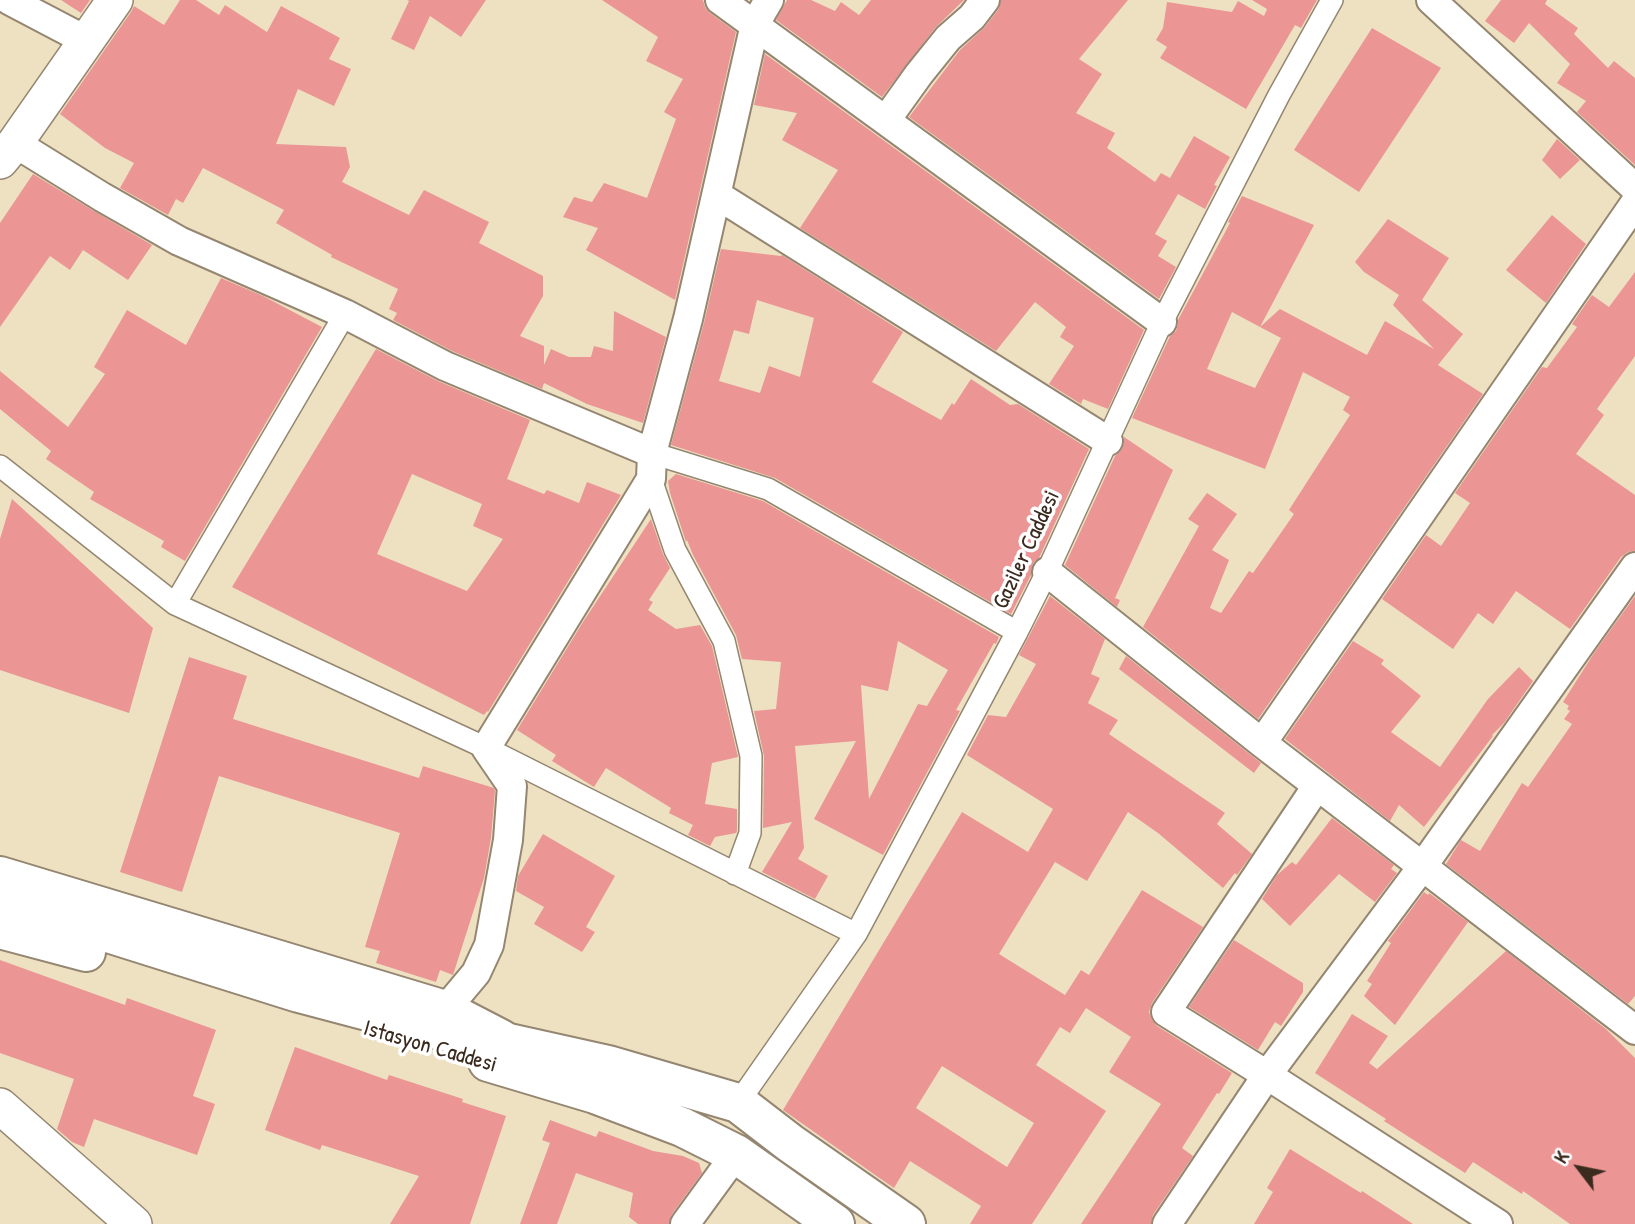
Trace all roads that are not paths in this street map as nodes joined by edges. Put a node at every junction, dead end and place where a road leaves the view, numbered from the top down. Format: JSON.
{"nodes":[{"id":1,"x":9,"y":0,"type":"edge"},
{"id":2,"x":115,"y":0,"type":"edge"},
{"id":3,"x":720,"y":0,"type":"edge"},
{"id":4,"x":769,"y":0,"type":"edge"},
{"id":5,"x":985,"y":0,"type":"edge"},
{"id":6,"x":1332,"y":0,"type":"edge"},
{"id":7,"x":1431,"y":0,"type":"edge"},
{"id":8,"x":755,"y":24,"type":"junction"},
{"id":9,"x":87,"y":41,"type":"junction"},
{"id":10,"x":887,"y":120,"type":"junction"},
{"id":11,"x":8,"y":152,"type":"edge"},
{"id":12,"x":1635,"y":188,"type":"edge"},
{"id":13,"x":717,"y":195,"type":"junction"},
{"id":14,"x":1635,"y":203,"type":"edge"},
{"id":15,"x":345,"y":314,"type":"junction"},
{"id":16,"x":1162,"y":323,"type":"junction"},
{"id":17,"x":1108,"y":441,"type":"junction"},
{"id":18,"x":0,"y":466,"type":"edge"},
{"id":19,"x":652,"y":466,"type":"junction"},
{"id":20,"x":1635,"y":567,"type":"edge"},
{"id":21,"x":1047,"y":572,"type":"junction"},
{"id":22,"x":175,"y":604,"type":"junction"},
{"id":23,"x":1017,"y":632,"type":"junction"},
{"id":24,"x":1262,"y":743,"type":"junction"},
{"id":25,"x":486,"y":748,"type":"junction"},
{"id":26,"x":1317,"y":786,"type":"junction"},
{"id":27,"x":1422,"y":867,"type":"junction"},
{"id":28,"x":735,"y":874,"type":"junction"},
{"id":29,"x":0,"y":876,"type":"edge"},
{"id":30,"x":0,"y":899,"type":"edge"},
{"id":31,"x":0,"y":929,"type":"edge"},
{"id":32,"x":856,"y":934,"type":"junction"},
{"id":33,"x":445,"y":1010,"type":"junction"},
{"id":34,"x":1635,"y":1030,"type":"edge"},
{"id":35,"x":509,"y":1043,"type":"junction"},
{"id":36,"x":1268,"y":1075,"type":"junction"},
{"id":37,"x":738,"y":1104,"type":"junction"},
{"id":38,"x":0,"y":1106,"type":"edge"},
{"id":39,"x":736,"y":1154,"type":"junction"},
{"id":40,"x":134,"y":1224,"type":"edge"},
{"id":41,"x":685,"y":1224,"type":"edge"},
{"id":42,"x":835,"y":1224,"type":"edge"},
{"id":43,"x":906,"y":1224,"type":"edge"},
{"id":44,"x":1167,"y":1224,"type":"edge"},
{"id":45,"x":1497,"y":1224,"type":"edge"}],
"edges":[{"from":1,"to":9,"type":"street"},
{"from":2,"to":9,"type":"street"},
{"from":3,"to":8,"type":"street"},
{"from":4,"to":8,"type":"street"},
{"from":5,"to":10,"type":"street"},
{"from":6,"to":16,"type":"street","name":"Gaziler Caddesi"},
{"from":7,"to":12,"type":"street"},
{"from":8,"to":10,"type":"street"},
{"from":8,"to":13,"type":"street"},
{"from":9,"to":11,"type":"street"},
{"from":10,"to":16,"type":"street"},
{"from":11,"to":15,"type":"street"},
{"from":13,"to":17,"type":"street"},
{"from":13,"to":19,"type":"street"},
{"from":14,"to":24,"type":"street"},
{"from":15,"to":19,"type":"street"},
{"from":15,"to":22,"type":"street"},
{"from":16,"to":17,"type":"street","name":"Gaziler Caddesi"},
{"from":17,"to":21,"type":"street","name":"Gaziler Caddesi"},
{"from":18,"to":22,"type":"street"},
{"from":19,"to":23,"type":"street"},
{"from":19,"to":25,"type":"street"},
{"from":19,"to":28,"type":"street"},
{"from":20,"to":27,"type":"street"},
{"from":21,"to":23,"type":"street","name":"Gaziler Caddesi"},
{"from":21,"to":24,"type":"street"},
{"from":22,"to":25,"type":"street"},
{"from":23,"to":32,"type":"street","name":"Gaziler Caddesi"},
{"from":24,"to":26,"type":"street"},
{"from":25,"to":28,"type":"street"},
{"from":25,"to":33,"type":"street"},
{"from":26,"to":27,"type":"street"},
{"from":26,"to":36,"type":"street"},
{"from":27,"to":34,"type":"street"},
{"from":27,"to":36,"type":"street"},
{"from":28,"to":32,"type":"street"},
{"from":29,"to":33,"type":"main road"},
{"from":30,"to":35,"type":"main road"},
{"from":31,"to":39,"type":"main road","name":"Istasyon Caddesi"},
{"from":32,"to":37,"type":"street","name":"Gaziler Caddesi"},
{"from":33,"to":35,"type":"main road"},
{"from":35,"to":37,"type":"main road"},
{"from":36,"to":44,"type":"street"},
{"from":36,"to":45,"type":"street"},
{"from":37,"to":43,"type":"main road"},
{"from":38,"to":40,"type":"street"},
{"from":39,"to":41,"type":"street"},
{"from":39,"to":42,"type":"main road","name":"Istasyon Caddesi"}]}
